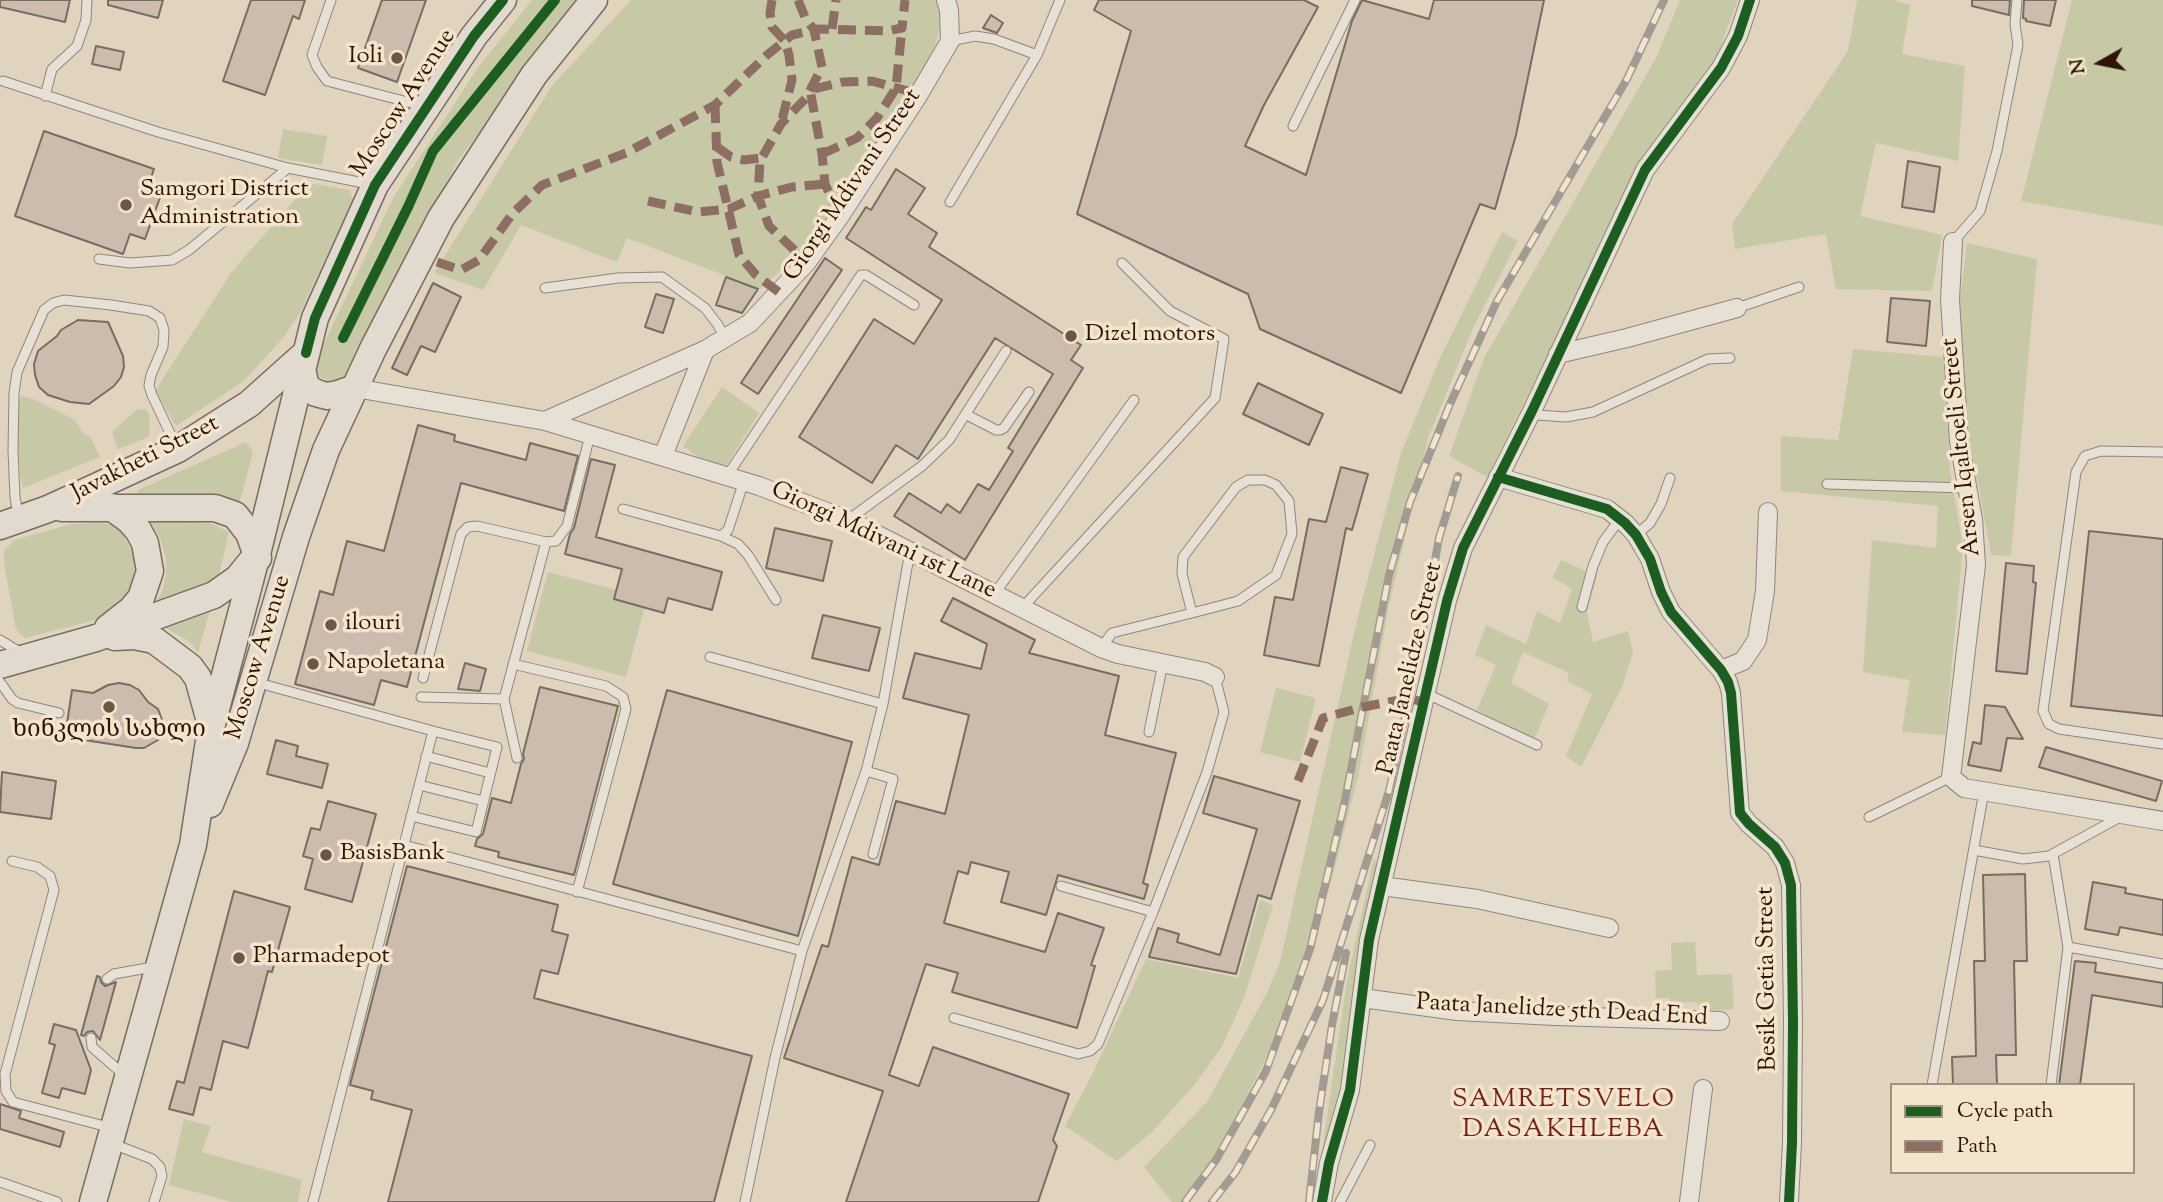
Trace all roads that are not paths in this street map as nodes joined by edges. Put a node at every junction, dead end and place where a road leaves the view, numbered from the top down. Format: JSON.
{"nodes":[{"id":1,"x":88,"y":0,"type":"edge"},
{"id":2,"x":331,"y":0,"type":"edge"},
{"id":3,"x":503,"y":0,"type":"edge"},
{"id":4,"x":594,"y":0,"type":"edge"},
{"id":5,"x":946,"y":0,"type":"edge"},
{"id":6,"x":1060,"y":0,"type":"edge"},
{"id":7,"x":1355,"y":0,"type":"edge"},
{"id":8,"x":1750,"y":0,"type":"edge"},
{"id":9,"x":2017,"y":0,"type":"edge"},
{"id":10,"x":950,"y":41,"type":"junction"},
{"id":11,"x":1038,"y":55,"type":"junction"},
{"id":12,"x":3,"y":81,"type":"dead end"},
{"id":13,"x":45,"y":96,"type":"junction"},
{"id":14,"x":426,"y":107,"type":"junction"},
{"id":15,"x":1293,"y":126,"type":"dead end"},
{"id":16,"x":289,"y":168,"type":"junction"},
{"id":17,"x":375,"y":185,"type":"junction"},
{"id":18,"x":950,"y":202,"type":"dead end"},
{"id":19,"x":1953,"y":242,"type":"joint"},
{"id":20,"x":99,"y":259,"type":"dead end"},
{"id":21,"x":1122,"y":263,"type":"dead end"},
{"id":22,"x":1800,"y":287,"type":"dead end"},
{"id":23,"x":545,"y":288,"type":"dead end"},
{"id":24,"x":914,"y":305,"type":"dead end"},
{"id":25,"x":1737,"y":307,"type":"joint"},
{"id":26,"x":725,"y":338,"type":"junction"},
{"id":27,"x":705,"y":350,"type":"junction"},
{"id":28,"x":1006,"y":351,"type":"dead end"},
{"id":29,"x":1558,"y":354,"type":"junction"},
{"id":30,"x":1730,"y":358,"type":"dead end"},
{"id":31,"x":304,"y":361,"type":"junction"},
{"id":32,"x":355,"y":388,"type":"junction"},
{"id":33,"x":1029,"y":391,"type":"dead end"},
{"id":34,"x":1133,"y":400,"type":"dead end"},
{"id":35,"x":1532,"y":411,"type":"junction"},
{"id":36,"x":967,"y":415,"type":"junction"},
{"id":37,"x":545,"y":421,"type":"junction"},
{"id":38,"x":590,"y":435,"type":"junction"},
{"id":39,"x":178,"y":449,"type":"junction"},
{"id":40,"x":326,"y":450,"type":"junction"},
{"id":41,"x":2163,"y":452,"type":"edge"},
{"id":42,"x":663,"y":457,"type":"junction"},
{"id":43,"x":1498,"y":477,"type":"junction"},
{"id":44,"x":736,"y":478,"type":"junction"},
{"id":45,"x":1670,"y":478,"type":"dead end"},
{"id":46,"x":1828,"y":484,"type":"dead end"},
{"id":47,"x":1966,"y":488,"type":"junction"},
{"id":48,"x":111,"y":508,"type":"junction"},
{"id":49,"x":48,"y":509,"type":"junction"},
{"id":50,"x":623,"y":509,"type":"dead end"},
{"id":51,"x":1768,"y":512,"type":"dead end"},
{"id":52,"x":1620,"y":519,"type":"junction"},
{"id":53,"x":848,"y":520,"type":"junction"},
{"id":54,"x":9,"y":526,"type":"edge"},
{"id":55,"x":1636,"y":535,"type":"junction"},
{"id":56,"x":722,"y":536,"type":"junction"},
{"id":57,"x":546,"y":542,"type":"junction"},
{"id":58,"x":911,"y":551,"type":"junction"},
{"id":59,"x":257,"y":554,"type":"junction"},
{"id":60,"x":995,"y":593,"type":"junction"},
{"id":61,"x":776,"y":600,"type":"dead end"},
{"id":62,"x":1023,"y":607,"type":"junction"},
{"id":63,"x":1582,"y":607,"type":"dead end"},
{"id":64,"x":1192,"y":613,"type":"junction"},
{"id":65,"x":271,"y":625,"type":"junction"},
{"id":66,"x":96,"y":638,"type":"junction"},
{"id":67,"x":0,"y":640,"type":"edge"},
{"id":68,"x":1101,"y":648,"type":"junction"},
{"id":69,"x":28,"y":657,"type":"junction"},
{"id":70,"x":710,"y":657,"type":"dead end"},
{"id":71,"x":1163,"y":663,"type":"junction"},
{"id":72,"x":513,"y":664,"type":"junction"},
{"id":73,"x":0,"y":665,"type":"edge"},
{"id":74,"x":1721,"y":670,"type":"junction"},
{"id":75,"x":1214,"y":677,"type":"joint"},
{"id":76,"x":423,"y":678,"type":"dead end"},
{"id":77,"x":254,"y":681,"type":"junction"},
{"id":78,"x":0,"y":682,"type":"edge"},
{"id":79,"x":1427,"y":694,"type":"junction"},
{"id":80,"x":421,"y":697,"type":"dead end"},
{"id":81,"x":504,"y":699,"type":"junction"},
{"id":82,"x":883,"y":704,"type":"junction"},
{"id":83,"x":59,"y":713,"type":"dead end"},
{"id":84,"x":211,"y":728,"type":"junction"},
{"id":85,"x":433,"y":731,"type":"junction"},
{"id":86,"x":1149,"y":732,"type":"dead end"},
{"id":87,"x":2163,"y":744,"type":"edge"},
{"id":88,"x":1537,"y":745,"type":"dead end"},
{"id":89,"x":426,"y":756,"type":"junction"},
{"id":90,"x":517,"y":758,"type":"dead end"},
{"id":91,"x":866,"y":771,"type":"junction"},
{"id":92,"x":490,"y":773,"type":"junction"},
{"id":93,"x":1951,"y":777,"type":"junction"},
{"id":94,"x":419,"y":785,"type":"junction"},
{"id":95,"x":1984,"y":791,"type":"junction"},
{"id":96,"x":483,"y":801,"type":"junction"},
{"id":97,"x":2123,"y":815,"type":"junction"},
{"id":98,"x":411,"y":816,"type":"junction"},
{"id":99,"x":1869,"y":817,"type":"dead end"},
{"id":100,"x":2163,"y":821,"type":"edge"},
{"id":101,"x":193,"y":845,"type":"junction"},
{"id":102,"x":404,"y":845,"type":"junction"},
{"id":103,"x":1974,"y":850,"type":"junction"},
{"id":104,"x":873,"y":854,"type":"dead end"},
{"id":105,"x":2053,"y":854,"type":"junction"},
{"id":106,"x":12,"y":861,"type":"dead end"},
{"id":107,"x":1061,"y":886,"type":"dead end"},
{"id":108,"x":1382,"y":886,"type":"junction"},
{"id":109,"x":578,"y":892,"type":"junction"},
{"id":110,"x":1153,"y":912,"type":"junction"},
{"id":111,"x":1609,"y":928,"type":"dead end"},
{"id":112,"x":2068,"y":947,"type":"junction"},
{"id":113,"x":802,"y":951,"type":"junction"},
{"id":114,"x":2163,"y":964,"type":"edge"},
{"id":115,"x":159,"y":966,"type":"junction"},
{"id":116,"x":107,"y":979,"type":"dead end"},
{"id":117,"x":1362,"y":998,"type":"junction"},
{"id":118,"x":954,"y":1018,"type":"dead end"},
{"id":119,"x":1720,"y":1021,"type":"dead end"},
{"id":120,"x":91,"y":1038,"type":"dead end"},
{"id":121,"x":127,"y":1078,"type":"junction"},
{"id":122,"x":1932,"y":1083,"type":"edge"},
{"id":123,"x":2051,"y":1083,"type":"edge"},
{"id":124,"x":1703,"y":1089,"type":"dead end"},
{"id":125,"x":3,"y":1092,"type":"edge"},
{"id":126,"x":111,"y":1136,"type":"junction"},
{"id":127,"x":1370,"y":1145,"type":"dead end"},
{"id":128,"x":0,"y":1182,"type":"edge"},
{"id":129,"x":57,"y":1202,"type":"edge"},
{"id":130,"x":93,"y":1202,"type":"edge"},
{"id":131,"x":155,"y":1202,"type":"edge"},
{"id":132,"x":313,"y":1202,"type":"edge"},
{"id":133,"x":745,"y":1202,"type":"edge"},
{"id":134,"x":1322,"y":1202,"type":"edge"},
{"id":135,"x":1340,"y":1202,"type":"edge"},
{"id":136,"x":1689,"y":1202,"type":"edge"},
{"id":137,"x":1789,"y":1202,"type":"edge"}],
"edges":[{"from":1,"to":13,"type":"lane"},
{"from":2,"to":14,"type":"lane"},
{"from":3,"to":14,"type":"main road","name":"Moscow Avenue"},
{"from":4,"to":32,"type":"main road","name":"Moscow Avenue"},
{"from":5,"to":10,"type":"street"},
{"from":6,"to":11,"type":"lane"},
{"from":7,"to":15,"type":"lane"},
{"from":8,"to":29,"type":"street","name":"Paata Janelidze Street"},
{"from":9,"to":19,"type":"lane"},
{"from":10,"to":11,"type":"lane"},
{"from":10,"to":26,"type":"street","name":"Giorgi Mdivani Street"},
{"from":11,"to":18,"type":"lane"},
{"from":12,"to":13,"type":"lane"},
{"from":13,"to":16,"type":"lane"},
{"from":14,"to":17,"type":"main road","name":"Moscow Avenue"},
{"from":16,"to":17,"type":"lane"},
{"from":16,"to":20,"type":"lane"},
{"from":17,"to":31,"type":"main road","name":"Moscow Avenue"},
{"from":19,"to":47,"type":"street","name":"Arsen Iqaltoeli Street"},
{"from":21,"to":62,"type":"lane"},
{"from":22,"to":25,"type":"lane"},
{"from":23,"to":26,"type":"lane"},
{"from":24,"to":44,"type":"lane"},
{"from":25,"to":29,"type":"street"},
{"from":26,"to":27,"type":"street","name":"Giorgi Mdivani Street"},
{"from":27,"to":37,"type":"street","name":"Giorgi Mdivani Street"},
{"from":27,"to":42,"type":"street"},
{"from":28,"to":36,"type":"lane"},
{"from":29,"to":35,"type":"street","name":"Paata Janelidze Street"},
{"from":30,"to":35,"type":"lane"},
{"from":31,"to":32,"type":"main road"},
{"from":31,"to":39,"type":"main road","name":"Javakheti Street"},
{"from":31,"to":59,"type":"main road","name":"Moscow Avenue"},
{"from":32,"to":37,"type":"street"},
{"from":32,"to":40,"type":"main road","name":"Moscow Avenue"},
{"from":33,"to":36,"type":"lane"},
{"from":34,"to":60,"type":"lane"},
{"from":35,"to":43,"type":"street","name":"Paata Janelidze Street"},
{"from":36,"to":53,"type":"lane"},
{"from":37,"to":38,"type":"street","name":"Giorgi Mdivani 1st Lane"},
{"from":38,"to":42,"type":"street","name":"Giorgi Mdivani 1st Lane"},
{"from":38,"to":57,"type":"lane"},
{"from":39,"to":49,"type":"main road","name":"Javakheti Street"},
{"from":39,"to":54,"type":"lane"},
{"from":40,"to":59,"type":"main road"},
{"from":40,"to":65,"type":"main road","name":"Moscow Avenue"},
{"from":41,"to":87,"type":"lane"},
{"from":42,"to":44,"type":"street","name":"Giorgi Mdivani 1st Lane"},
{"from":43,"to":52,"type":"street","name":"Besik Getia Street"},
{"from":43,"to":79,"type":"street","name":"Paata Janelidze Street"},
{"from":44,"to":53,"type":"street","name":"Giorgi Mdivani 1st Lane"},
{"from":44,"to":56,"type":"lane"},
{"from":45,"to":55,"type":"lane"},
{"from":46,"to":47,"type":"lane"},
{"from":47,"to":93,"type":"street","name":"Arsen Iqaltoeli Street"},
{"from":48,"to":49,"type":"main road","name":"Javakheti Street"},
{"from":48,"to":59,"type":"main road","name":"Javakheti Street"},
{"from":48,"to":66,"type":"main road"},
{"from":49,"to":54,"type":"main road","name":"Javakheti Street"},
{"from":50,"to":56,"type":"lane"},
{"from":51,"to":74,"type":"street"},
{"from":52,"to":55,"type":"street","name":"Besik Getia Street"},
{"from":52,"to":63,"type":"lane"},
{"from":53,"to":58,"type":"street","name":"Giorgi Mdivani 1st Lane"},
{"from":55,"to":74,"type":"street","name":"Besik Getia Street"},
{"from":56,"to":61,"type":"lane"},
{"from":57,"to":72,"type":"lane"},
{"from":57,"to":76,"type":"lane"},
{"from":58,"to":60,"type":"street","name":"Giorgi Mdivani 1st Lane"},
{"from":58,"to":82,"type":"lane"},
{"from":59,"to":65,"type":"main road","name":"Javakheti Street"},
{"from":59,"to":66,"type":"main road"},
{"from":59,"to":84,"type":"main road","name":"Moscow Avenue"},
{"from":60,"to":62,"type":"street","name":"Giorgi Mdivani 1st Lane"},
{"from":62,"to":68,"type":"street","name":"Giorgi Mdivani 1st Lane"},
{"from":64,"to":64,"type":"lane"},
{"from":64,"to":68,"type":"lane"},
{"from":65,"to":77,"type":"main road","name":"Moscow Avenue"},
{"from":66,"to":69,"type":"main road"},
{"from":66,"to":84,"type":"main road"},
{"from":67,"to":69,"type":"lane"},
{"from":68,"to":71,"type":"street","name":"Giorgi Mdivani 1st Lane"},
{"from":69,"to":73,"type":"main road"},
{"from":70,"to":82,"type":"lane"},
{"from":71,"to":75,"type":"street","name":"Giorgi Mdivani 1st Lane"},
{"from":71,"to":86,"type":"lane"},
{"from":72,"to":81,"type":"lane"},
{"from":72,"to":109,"type":"lane"},
{"from":74,"to":137,"type":"street","name":"Besik Getia Street"},
{"from":75,"to":110,"type":"lane"},
{"from":77,"to":85,"type":"lane"},
{"from":77,"to":101,"type":"main road","name":"Moscow Avenue"},
{"from":78,"to":83,"type":"lane"},
{"from":79,"to":88,"type":"lane"},
{"from":79,"to":108,"type":"street","name":"Paata Janelidze Street"},
{"from":80,"to":81,"type":"lane"},
{"from":81,"to":90,"type":"lane"},
{"from":82,"to":91,"type":"lane"},
{"from":84,"to":101,"type":"main road","name":"Moscow Avenue"},
{"from":85,"to":89,"type":"lane"},
{"from":85,"to":92,"type":"lane"},
{"from":89,"to":92,"type":"lane"},
{"from":89,"to":94,"type":"lane"},
{"from":91,"to":104,"type":"lane"},
{"from":91,"to":113,"type":"lane"},
{"from":92,"to":96,"type":"lane"},
{"from":93,"to":95,"type":"street"},
{"from":93,"to":99,"type":"lane"},
{"from":94,"to":96,"type":"lane"},
{"from":94,"to":98,"type":"lane"},
{"from":95,"to":97,"type":"street"},
{"from":95,"to":103,"type":"lane"},
{"from":96,"to":98,"type":"lane"},
{"from":97,"to":100,"type":"street"},
{"from":97,"to":105,"type":"lane"},
{"from":98,"to":102,"type":"lane"},
{"from":101,"to":115,"type":"main road","name":"Moscow Avenue"},
{"from":102,"to":109,"type":"lane"},
{"from":102,"to":132,"type":"lane"},
{"from":103,"to":105,"type":"lane"},
{"from":103,"to":122,"type":"lane"},
{"from":105,"to":112,"type":"lane"},
{"from":106,"to":125,"type":"lane"},
{"from":107,"to":110,"type":"lane"},
{"from":108,"to":111,"type":"street"},
{"from":108,"to":117,"type":"street","name":"Paata Janelidze Street"},
{"from":109,"to":113,"type":"lane"},
{"from":110,"to":118,"type":"lane"},
{"from":112,"to":114,"type":"lane"},
{"from":112,"to":123,"type":"lane"},
{"from":113,"to":133,"type":"lane"},
{"from":115,"to":116,"type":"lane"},
{"from":115,"to":121,"type":"main road","name":"Moscow Avenue"},
{"from":117,"to":119,"type":"street","name":"Paata Janelidze 5th Dead End"},
{"from":117,"to":134,"type":"street","name":"Paata Janelidze Street"},
{"from":120,"to":121,"type":"lane"},
{"from":121,"to":126,"type":"main road","name":"Moscow Avenue"},
{"from":124,"to":136,"type":"street"},
{"from":125,"to":126,"type":"lane"},
{"from":126,"to":130,"type":"main road","name":"Moscow Avenue"},
{"from":126,"to":131,"type":"lane"},
{"from":127,"to":135,"type":"lane"},
{"from":128,"to":129,"type":"lane"}]}
